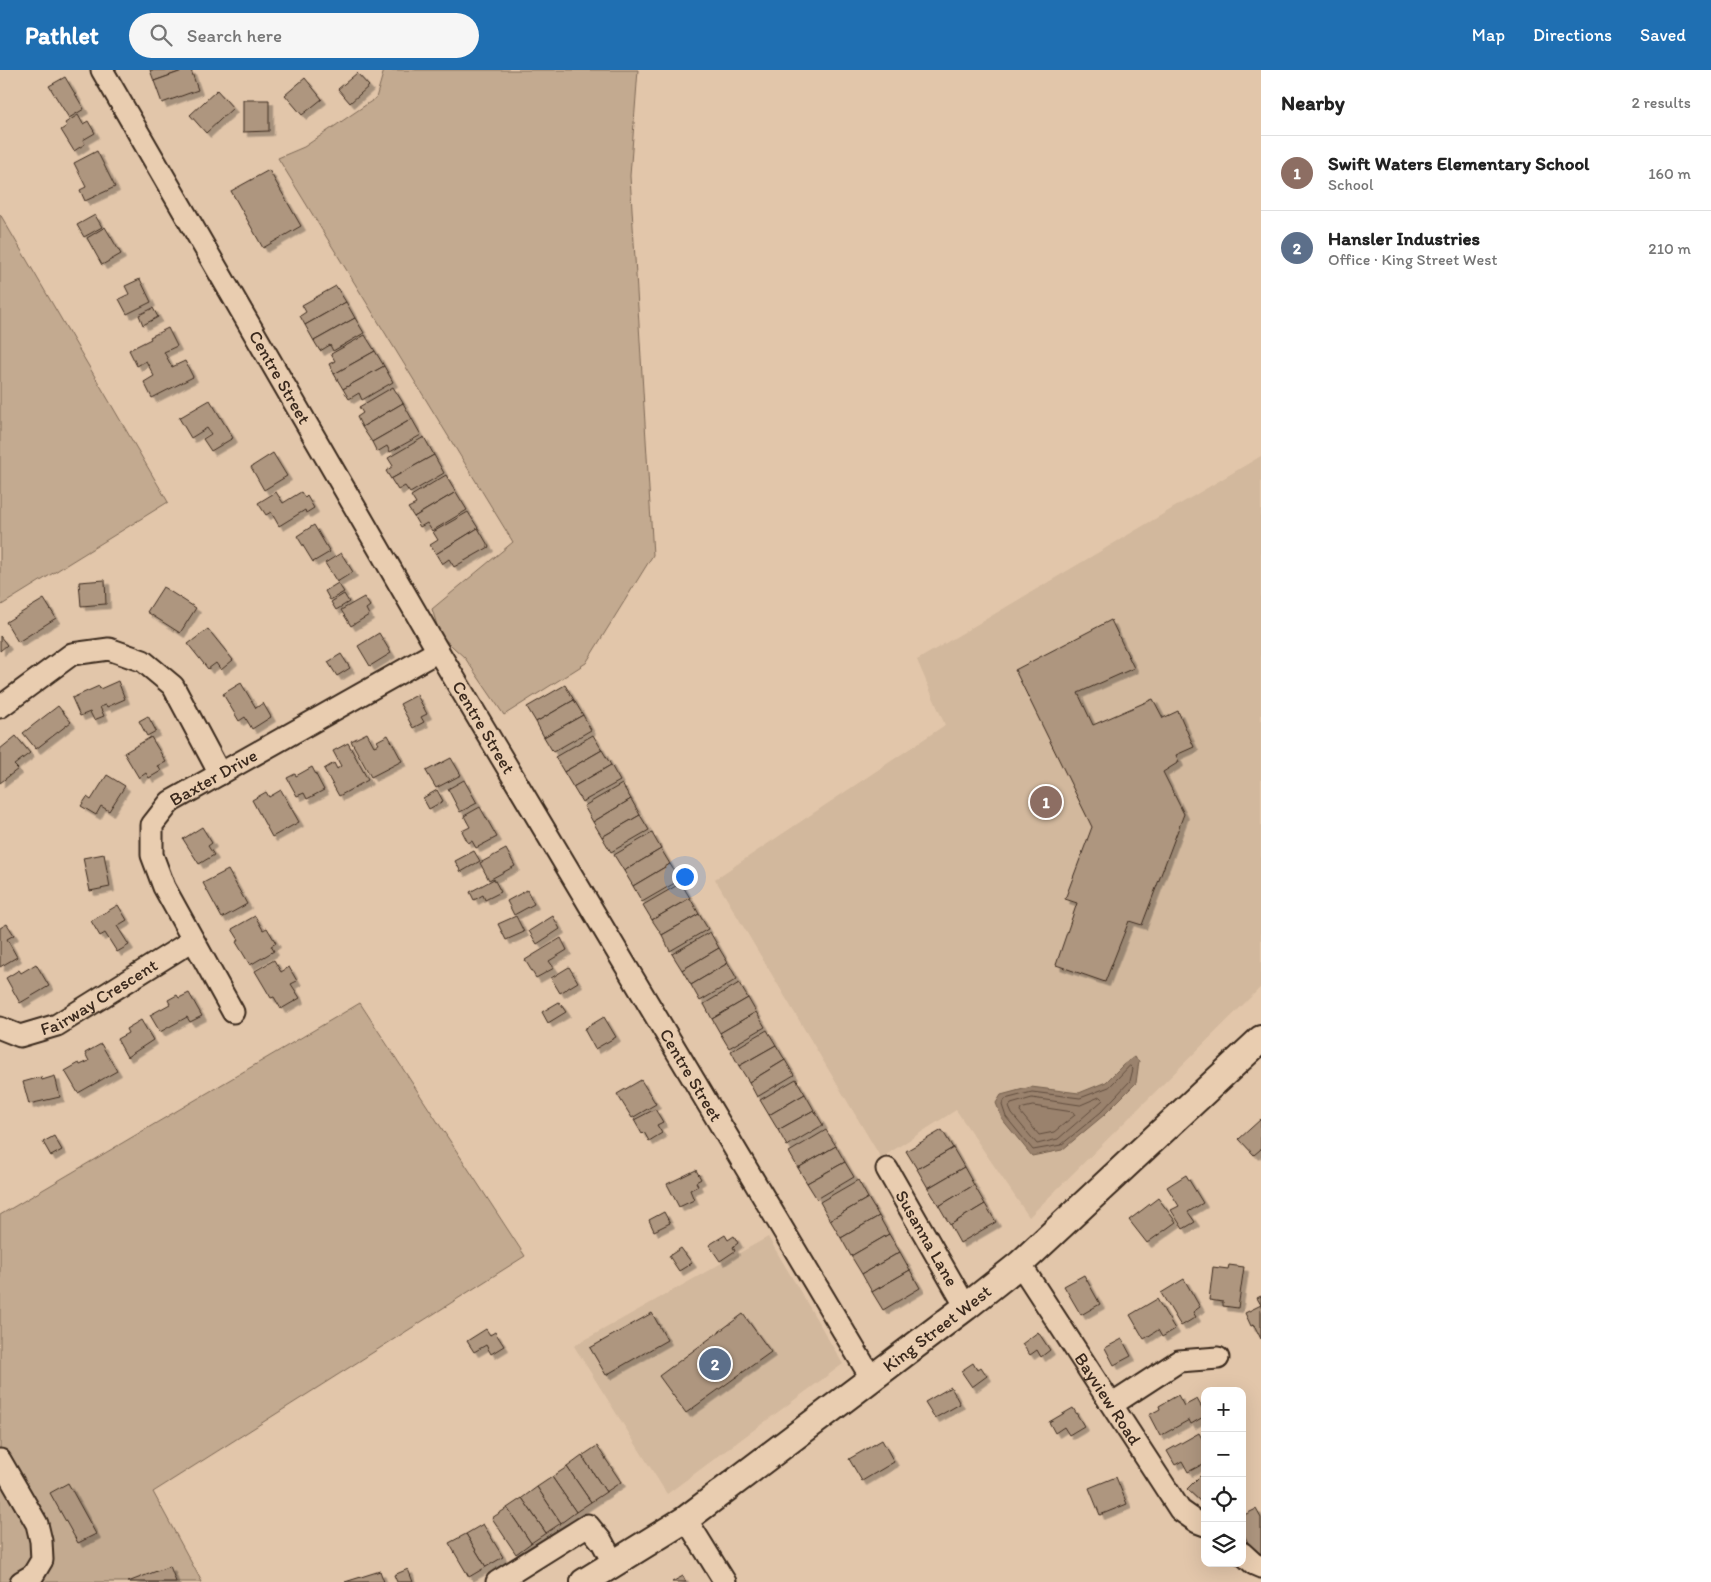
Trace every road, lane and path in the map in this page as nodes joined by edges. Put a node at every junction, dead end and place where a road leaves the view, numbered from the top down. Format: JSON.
{"nodes":[{"id":1,"x":102,"y":70,"type":"edge"},
{"id":2,"x":438,"y":651,"type":"junction"},
{"id":3,"x":0,"y":707,"type":"edge"},
{"id":4,"x":220,"y":774,"type":"junction"},
{"id":5,"x":193,"y":940,"type":"junction"},
{"id":6,"x":233,"y":1012,"type":"dead end"},
{"id":7,"x":0,"y":1028,"type":"edge"},
{"id":8,"x":1261,"y":1038,"type":"edge"},
{"id":9,"x":887,"y":1169,"type":"dead end"},
{"id":10,"x":1020,"y":1264,"type":"junction"},
{"id":11,"x":966,"y":1307,"type":"junction"},
{"id":12,"x":1218,"y":1358,"type":"dead end"},
{"id":13,"x":872,"y":1379,"type":"junction"},
{"id":14,"x":1113,"y":1404,"type":"junction"},
{"id":15,"x":0,"y":1460,"type":"edge"},
{"id":16,"x":686,"y":1519,"type":"junction"},
{"id":17,"x":1201,"y":1523,"type":"edge"},
{"id":18,"x":1246,"y":1557,"type":"edge"},
{"id":19,"x":614,"y":1564,"type":"junction"},
{"id":20,"x":1261,"y":1567,"type":"edge"},
{"id":21,"x":21,"y":1582,"type":"edge"},
{"id":22,"x":497,"y":1582,"type":"edge"},
{"id":23,"x":584,"y":1582,"type":"edge"},
{"id":24,"x":725,"y":1582,"type":"edge"}],
"edges":[{"from":1,"to":2,"type":"street","name":"Centre Street"},
{"from":2,"to":4,"type":"street","name":"Baxter Drive"},
{"from":2,"to":13,"type":"street","name":"Centre Street"},
{"from":3,"to":4,"type":"street"},
{"from":4,"to":5,"type":"street","name":"Baxter Drive"},
{"from":5,"to":6,"type":"street","name":"Baxter Drive"},
{"from":5,"to":7,"type":"street","name":"Fairway Crescent"},
{"from":8,"to":10,"type":"main road","name":"King Street West"},
{"from":9,"to":11,"type":"street","name":"Susanna Lane"},
{"from":10,"to":11,"type":"main road","name":"King Street West"},
{"from":10,"to":14,"type":"street","name":"Bayview Road"},
{"from":11,"to":13,"type":"main road","name":"King Street West"},
{"from":12,"to":14,"type":"street"},
{"from":13,"to":16,"type":"main road","name":"King Street West"},
{"from":14,"to":17,"type":"street","name":"Bayview Road"},
{"from":15,"to":21,"type":"street"},
{"from":16,"to":19,"type":"main road","name":"King Street West"},
{"from":16,"to":24,"type":"street"},
{"from":18,"to":20,"type":"street"},
{"from":19,"to":22,"type":"street"},
{"from":19,"to":23,"type":"main road","name":"King Street West"}]}
